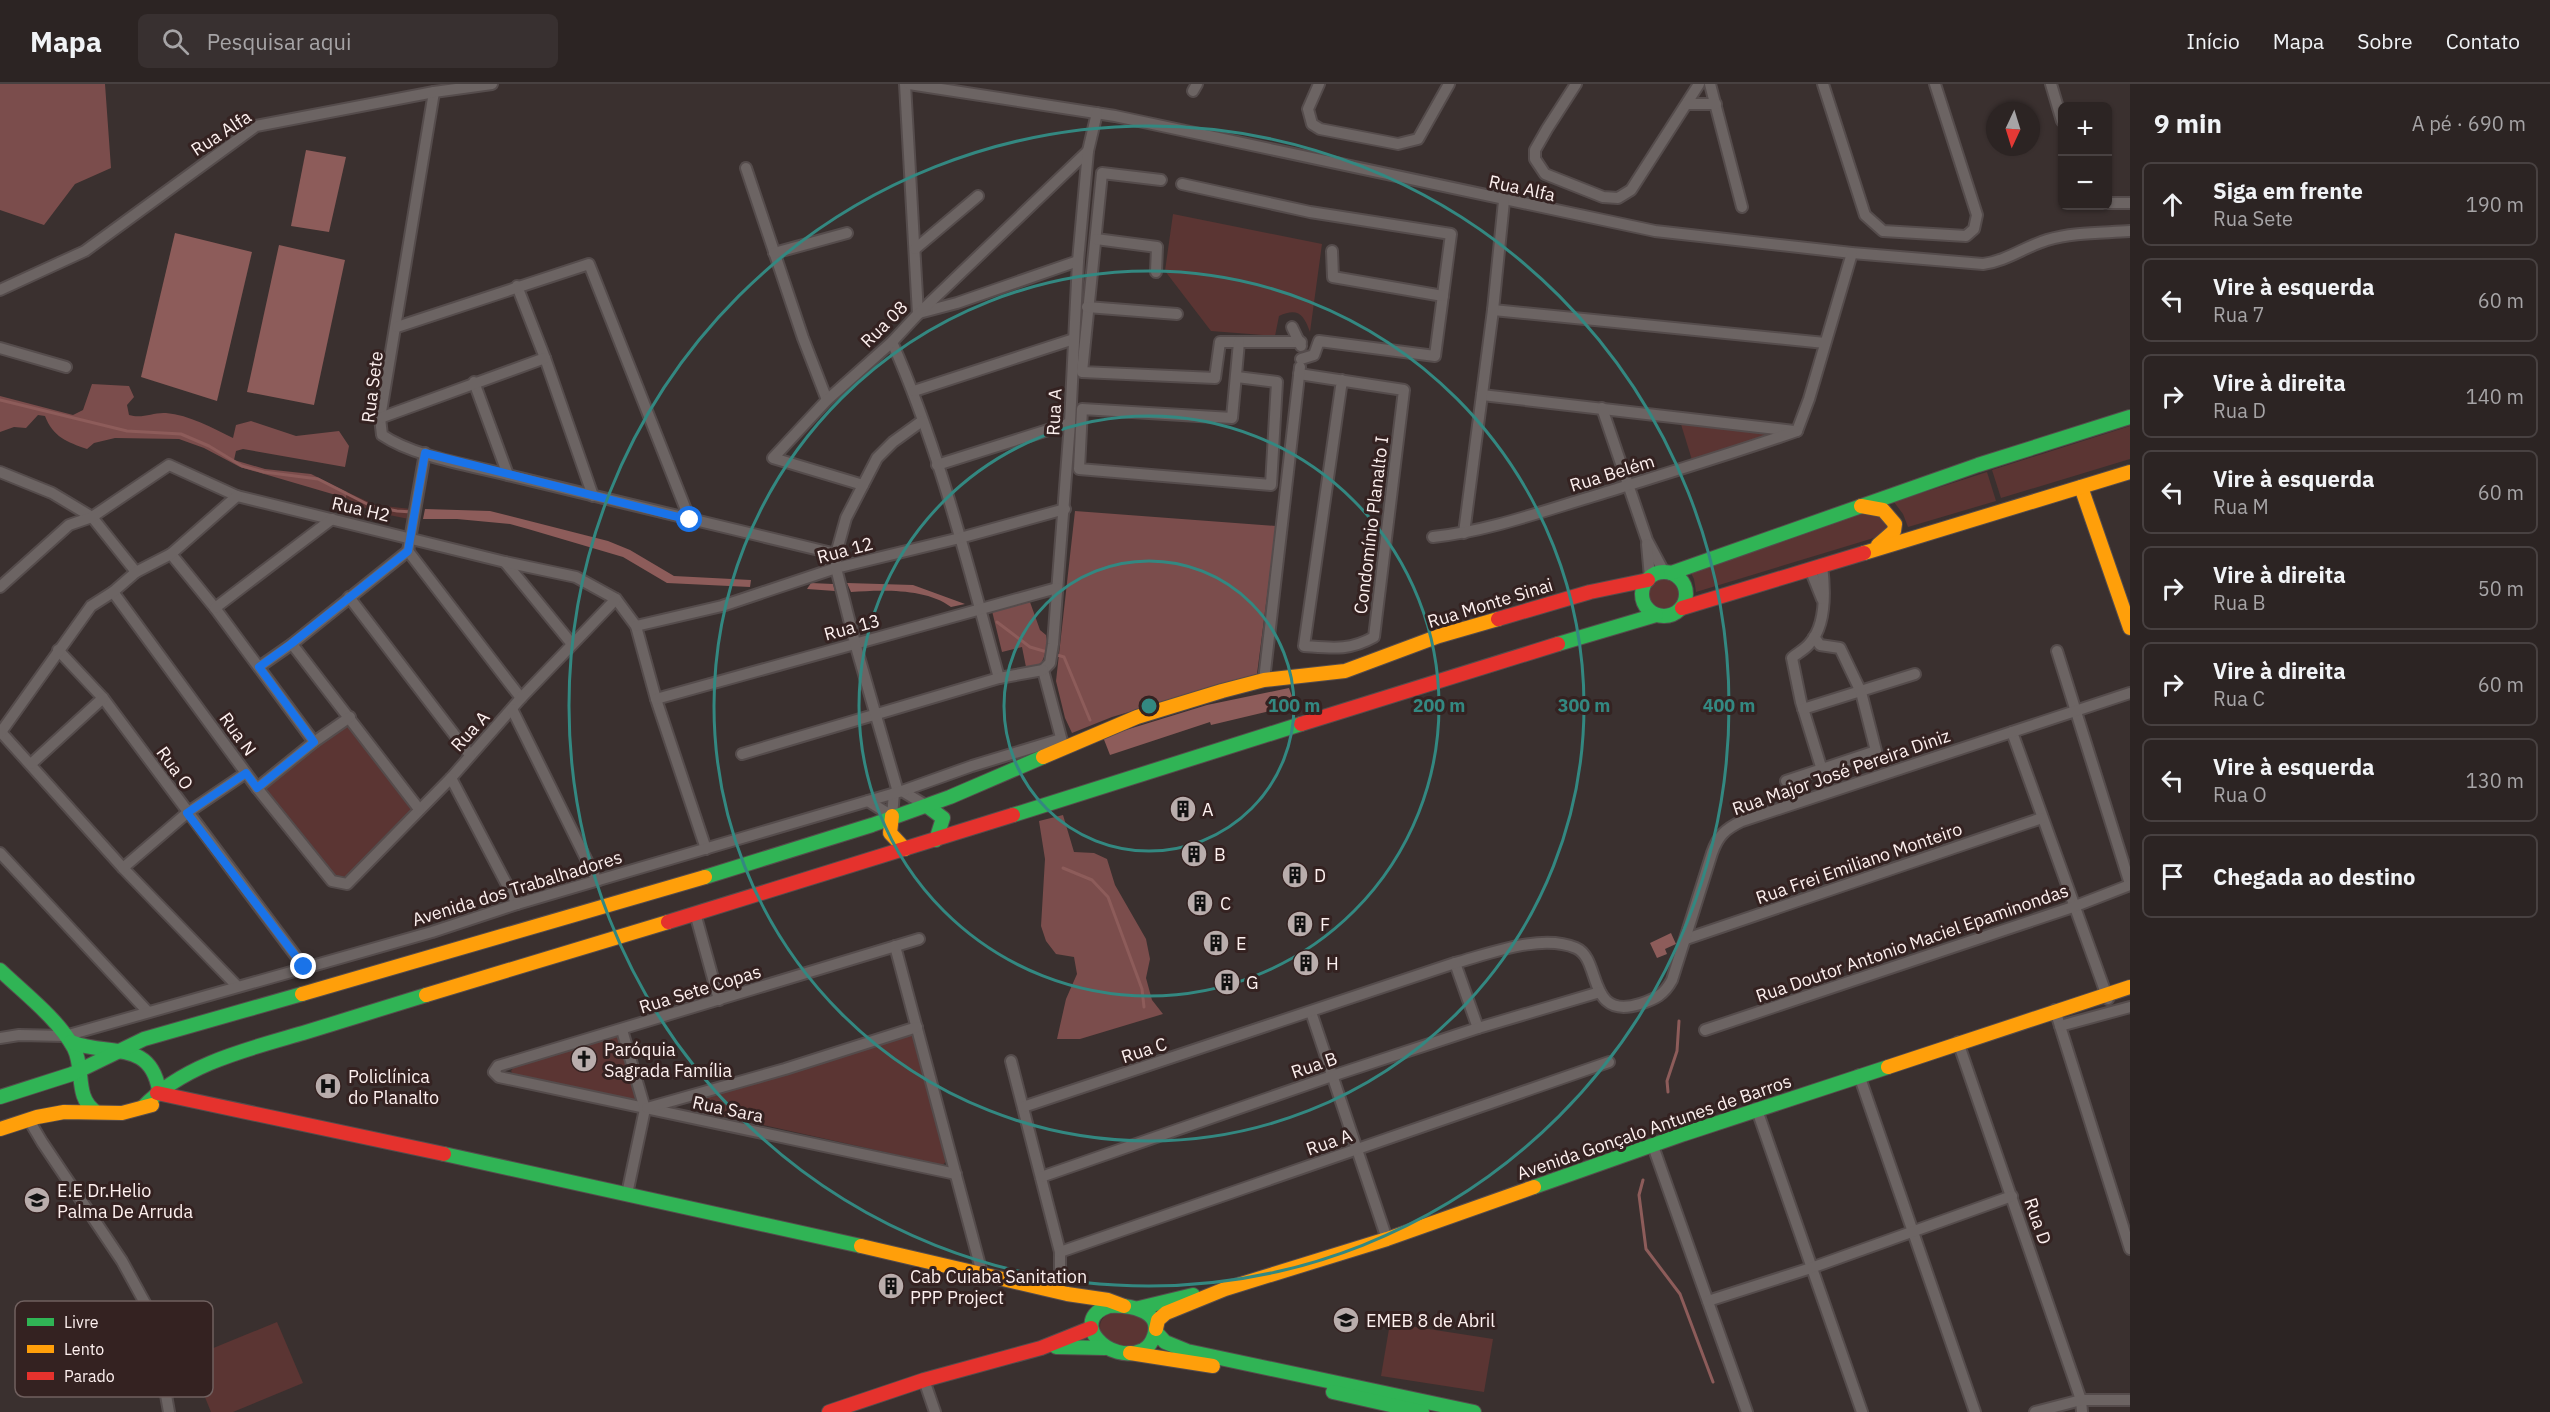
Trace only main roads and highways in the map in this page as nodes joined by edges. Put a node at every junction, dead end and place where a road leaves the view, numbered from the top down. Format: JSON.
{"nodes":[{"id":1,"x":2130,"y":417,"type":"edge"},
{"id":2,"x":2130,"y":472,"type":"edge"},
{"id":3,"x":2081,"y":487,"type":"junction"},
{"id":4,"x":1860,"y":506,"type":"junction"},
{"id":5,"x":1871,"y":550,"type":"junction"},
{"id":6,"x":1667,"y":573,"type":"junction"},
{"id":7,"x":1649,"y":579,"type":"junction"},
{"id":8,"x":1682,"y":608,"type":"junction"},
{"id":9,"x":1656,"y":615,"type":"junction"},
{"id":10,"x":2130,"y":628,"type":"edge"},
{"id":11,"x":927,"y":806,"type":"junction"},
{"id":12,"x":892,"y":816,"type":"junction"},
{"id":13,"x":936,"y":840,"type":"junction"},
{"id":14,"x":905,"y":849,"type":"junction"},
{"id":15,"x":0,"y":970,"type":"edge"},
{"id":16,"x":2130,"y":987,"type":"edge"},
{"id":17,"x":2130,"y":993,"type":"edge"},
{"id":18,"x":2103,"y":998,"type":"junction"},
{"id":19,"x":68,"y":1039,"type":"junction"},
{"id":20,"x":116,"y":1051,"type":"junction"},
{"id":21,"x":81,"y":1070,"type":"junction"},
{"id":22,"x":158,"y":1091,"type":"junction"},
{"id":23,"x":0,"y":1097,"type":"edge"},
{"id":24,"x":206,"y":1101,"type":"junction"},
{"id":25,"x":143,"y":1107,"type":"junction"},
{"id":26,"x":96,"y":1112,"type":"junction"},
{"id":27,"x":0,"y":1129,"type":"edge"},
{"id":28,"x":1225,"y":1289,"type":"junction"},
{"id":29,"x":1063,"y":1292,"type":"junction"},
{"id":30,"x":1124,"y":1306,"type":"junction"},
{"id":31,"x":1139,"y":1308,"type":"junction"},
{"id":32,"x":1093,"y":1322,"type":"junction"},
{"id":33,"x":1156,"y":1330,"type":"junction"},
{"id":34,"x":1041,"y":1348,"type":"junction"},
{"id":35,"x":1105,"y":1348,"type":"junction"},
{"id":36,"x":1130,"y":1353,"type":"junction"},
{"id":37,"x":829,"y":1412,"type":"edge"},
{"id":38,"x":1422,"y":1412,"type":"edge"},
{"id":39,"x":1474,"y":1412,"type":"edge"}],
"edges":[{"from":1,"to":4,"type":"main road"},
{"from":2,"to":3,"type":"main road"},
{"from":3,"to":5,"type":"main road"},
{"from":3,"to":10,"type":"main road"},
{"from":4,"to":5,"type":"main road"},
{"from":4,"to":6,"type":"main road"},
{"from":5,"to":8,"type":"main road"},
{"from":6,"to":7,"type":"main road"},
{"from":6,"to":8,"type":"main road"},
{"from":7,"to":9,"type":"main road"},
{"from":7,"to":11,"type":"main road","name":"Rua Monte Sinai"},
{"from":8,"to":9,"type":"main road"},
{"from":9,"to":13,"type":"main road"},
{"from":11,"to":12,"type":"main road"},
{"from":11,"to":13,"type":"main road"},
{"from":12,"to":14,"type":"main road"},
{"from":12,"to":20,"type":"main road"},
{"from":13,"to":14,"type":"main road"},
{"from":14,"to":22,"type":"main road"},
{"from":15,"to":19,"type":"main road"},
{"from":16,"to":18,"type":"main road","name":"Avenida Gonçalo Antunes de Barros"},
{"from":17,"to":18,"type":"main road","name":"Avenida Gonçalo Antunes de Barros"},
{"from":18,"to":28,"type":"main road","name":"Avenida Gonçalo Antunes de Barros"},
{"from":19,"to":20,"type":"main road"},
{"from":19,"to":21,"type":"main road"},
{"from":20,"to":21,"type":"main road"},
{"from":20,"to":22,"type":"main road"},
{"from":21,"to":23,"type":"main road"},
{"from":21,"to":26,"type":"main road"},
{"from":22,"to":24,"type":"main road"},
{"from":22,"to":25,"type":"main road"},
{"from":24,"to":25,"type":"main road"},
{"from":24,"to":29,"type":"main road"},
{"from":25,"to":26,"type":"main road"},
{"from":26,"to":27,"type":"main road"},
{"from":28,"to":31,"type":"main road","name":"Avenida Gonçalo Antunes de Barros"},
{"from":28,"to":33,"type":"main road","name":"Avenida Gonçalo Antunes de Barros"},
{"from":29,"to":30,"type":"main road"},
{"from":29,"to":32,"type":"main road"},
{"from":30,"to":31,"type":"main road"},
{"from":30,"to":32,"type":"main road"},
{"from":31,"to":33,"type":"main road"},
{"from":32,"to":34,"type":"main road"},
{"from":32,"to":35,"type":"main road"},
{"from":33,"to":36,"type":"main road"},
{"from":33,"to":39,"type":"main road"},
{"from":34,"to":35,"type":"main road"},
{"from":34,"to":37,"type":"main road"},
{"from":35,"to":36,"type":"main road"},
{"from":36,"to":38,"type":"main road"}]}
